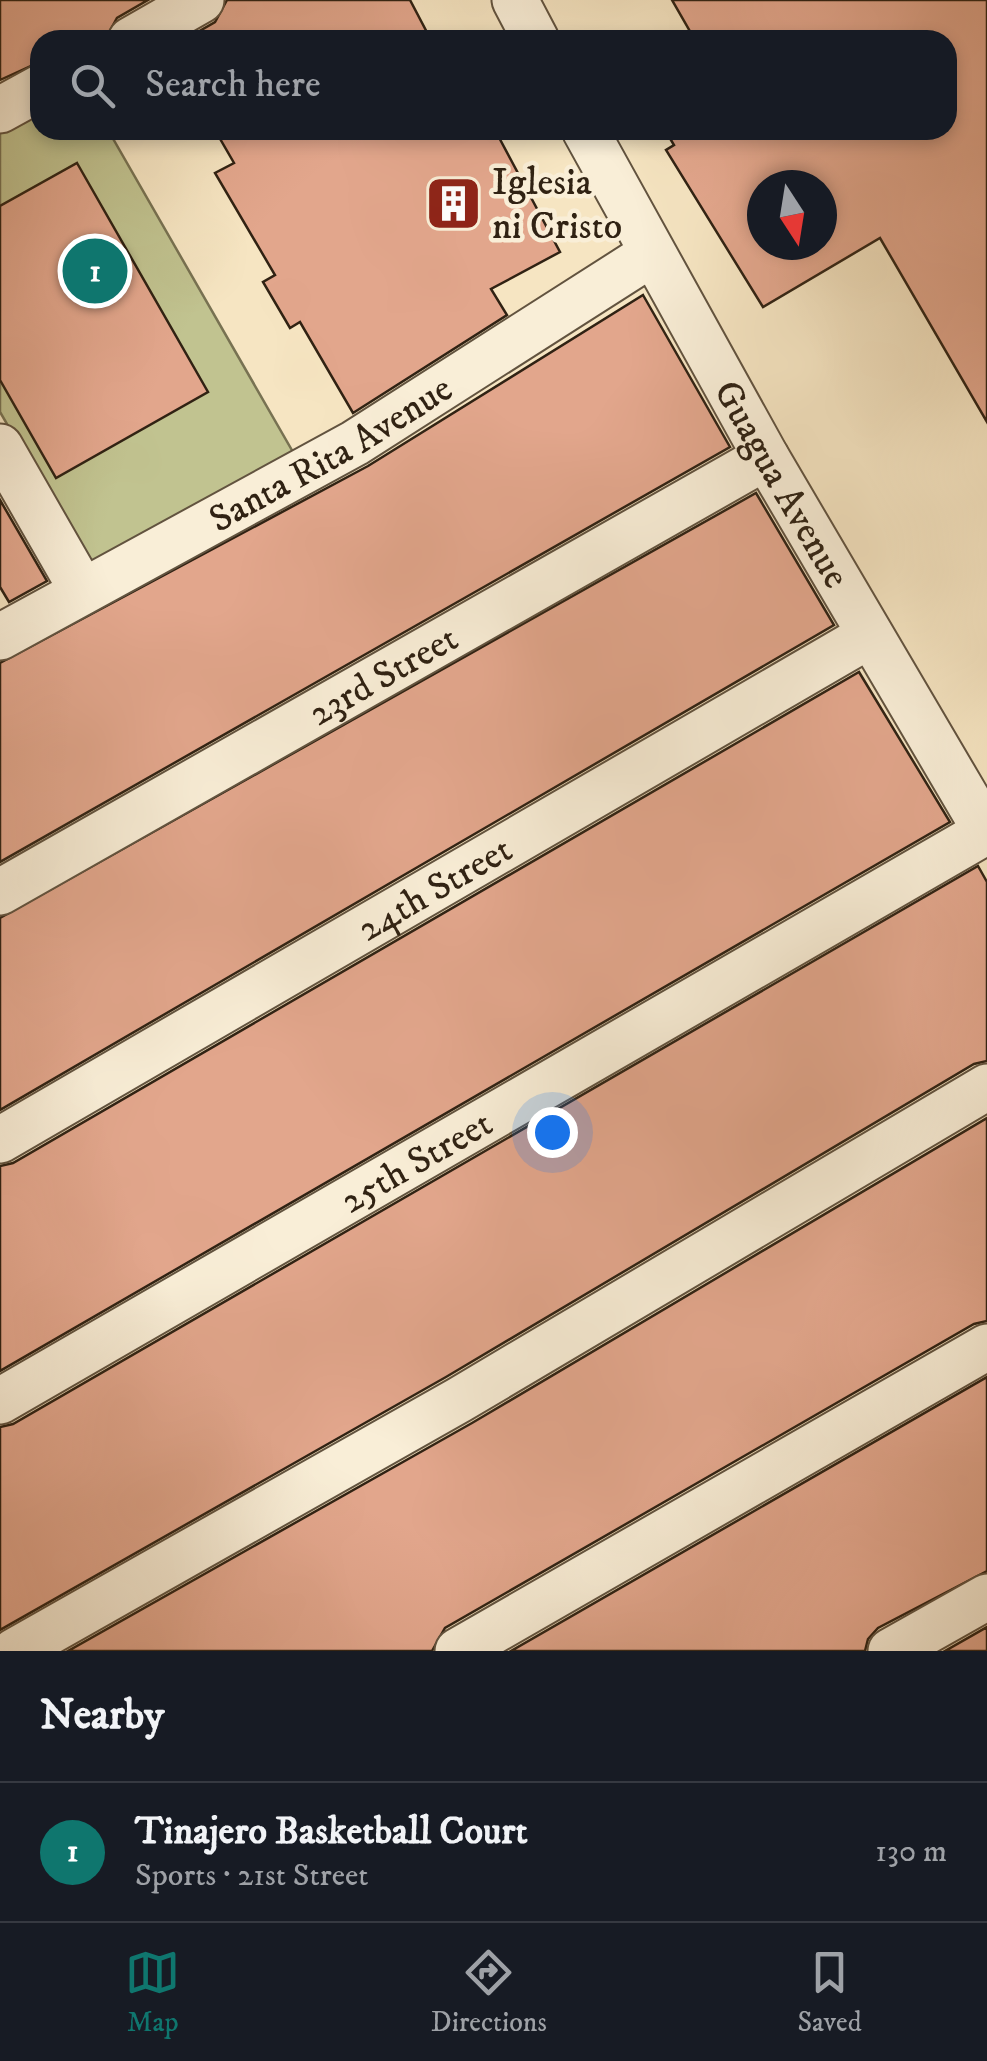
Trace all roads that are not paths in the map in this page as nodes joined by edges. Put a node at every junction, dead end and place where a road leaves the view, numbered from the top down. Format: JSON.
{"nodes":[{"id":1,"x":201,"y":0,"type":"edge"},
{"id":2,"x":515,"y":0,"type":"edge"},
{"id":3,"x":148,"y":30,"type":"edge"},
{"id":4,"x":531,"y":30,"type":"edge"},
{"id":5,"x":30,"y":94,"type":"edge"},
{"id":6,"x":0,"y":110,"type":"edge"},
{"id":7,"x":590,"y":140,"type":"edge"},
{"id":8,"x":651,"y":254,"type":"junction"},
{"id":9,"x":0,"y":446,"type":"edge"},
{"id":10,"x":766,"y":457,"type":"junction"},
{"id":11,"x":82,"y":590,"type":"junction"},
{"id":12,"x":870,"y":635,"type":"junction"},
{"id":13,"x":0,"y":637,"type":"edge"},
{"id":14,"x":987,"y":832,"type":"edge"},
{"id":15,"x":0,"y":892,"type":"edge"},
{"id":16,"x":987,"y":1088,"type":"edge"},
{"id":17,"x":0,"y":1140,"type":"edge"},
{"id":18,"x":987,"y":1347,"type":"edge"},
{"id":19,"x":0,"y":1401,"type":"edge"},
{"id":20,"x":987,"y":1597,"type":"edge"},
{"id":21,"x":16,"y":1651,"type":"edge"},
{"id":22,"x":458,"y":1651,"type":"edge"},
{"id":23,"x":891,"y":1651,"type":"edge"}],
"edges":[{"from":1,"to":3,"type":"street"},
{"from":2,"to":4,"type":"street"},
{"from":5,"to":6,"type":"street"},
{"from":7,"to":8,"type":"street","name":"Guagua Avenue"},
{"from":8,"to":10,"type":"street","name":"Guagua Avenue"},
{"from":8,"to":11,"type":"street","name":"Santa Rita Avenue"},
{"from":9,"to":11,"type":"street"},
{"from":10,"to":12,"type":"street","name":"Guagua Avenue"},
{"from":10,"to":15,"type":"street","name":"23rd Street"},
{"from":11,"to":13,"type":"street","name":"Santa Rita Avenue"},
{"from":12,"to":14,"type":"street","name":"Guagua Avenue"},
{"from":12,"to":17,"type":"street","name":"24th Street"},
{"from":14,"to":19,"type":"street","name":"25th Street"},
{"from":16,"to":21,"type":"street"},
{"from":18,"to":22,"type":"street"},
{"from":20,"to":23,"type":"street"}]}
